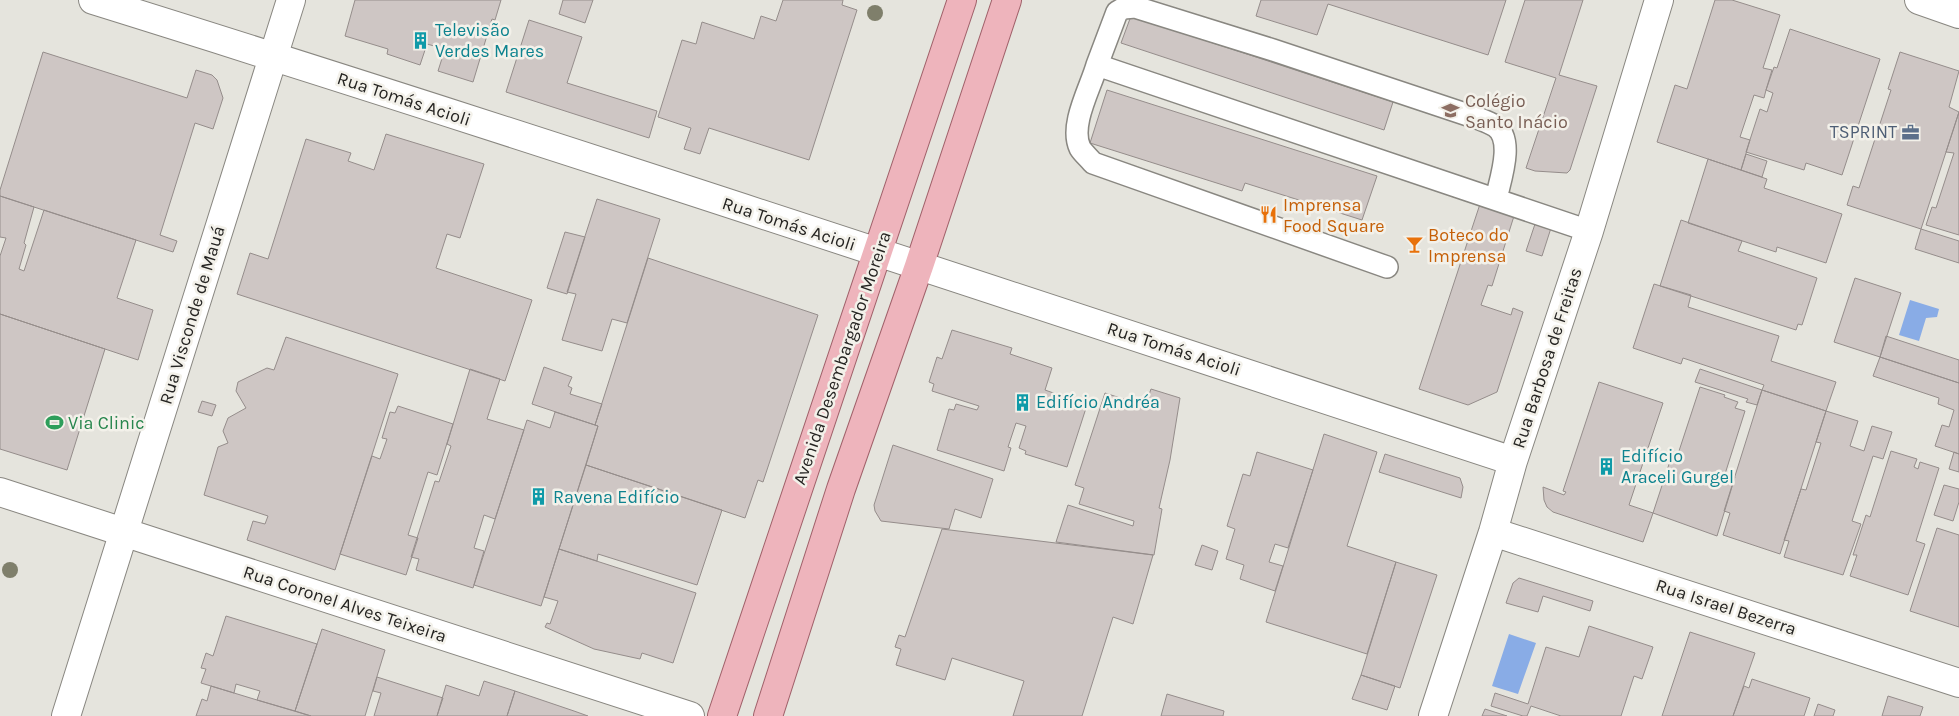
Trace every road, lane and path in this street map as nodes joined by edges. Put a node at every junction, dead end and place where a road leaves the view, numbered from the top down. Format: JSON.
{"nodes":[{"id":1,"x":93,"y":0,"type":"edge"},
{"id":2,"x":291,"y":0,"type":"edge"},
{"id":3,"x":962,"y":0,"type":"edge"},
{"id":4,"x":1007,"y":0,"type":"edge"},
{"id":5,"x":1659,"y":0,"type":"edge"},
{"id":6,"x":1918,"y":0,"type":"edge"},
{"id":7,"x":1959,"y":14,"type":"edge"},
{"id":8,"x":273,"y":56,"type":"junction"},
{"id":9,"x":1097,"y":65,"type":"junction"},
{"id":10,"x":1496,"y":199,"type":"junction"},
{"id":11,"x":1589,"y":231,"type":"junction"},
{"id":12,"x":878,"y":252,"type":"junction"},
{"id":13,"x":919,"y":266,"type":"junction"},
{"id":14,"x":1387,"y":267,"type":"dead end"},
{"id":15,"x":1513,"y":460,"type":"junction"},
{"id":16,"x":0,"y":492,"type":"edge"},
{"id":17,"x":124,"y":532,"type":"junction"},
{"id":18,"x":1493,"y":532,"type":"junction"},
{"id":19,"x":1959,"y":683,"type":"edge"},
{"id":20,"x":66,"y":716,"type":"edge"},
{"id":21,"x":690,"y":716,"type":"edge"},
{"id":22,"x":722,"y":716,"type":"edge"},
{"id":23,"x":768,"y":716,"type":"edge"},
{"id":24,"x":1433,"y":716,"type":"edge"}],
"edges":[{"from":1,"to":8,"type":"street","name":"Rua Tomás Acioli"},
{"from":2,"to":8,"type":"street","name":"Rua Visconde de Mauá"},
{"from":3,"to":12,"type":"main road","name":"Avenida Desembargador Moreira"},
{"from":4,"to":13,"type":"main road"},
{"from":5,"to":11,"type":"street","name":"Rua Barbosa de Freitas"},
{"from":6,"to":7,"type":"street"},
{"from":8,"to":12,"type":"street","name":"Rua Tomás Acioli"},
{"from":8,"to":17,"type":"street","name":"Rua Visconde de Mauá"},
{"from":9,"to":10,"type":"lane"},
{"from":9,"to":10,"type":"lane"},
{"from":9,"to":14,"type":"lane"},
{"from":10,"to":11,"type":"lane"},
{"from":11,"to":15,"type":"street","name":"Rua Barbosa de Freitas"},
{"from":12,"to":13,"type":"street","name":"Rua Tomás Acioli"},
{"from":12,"to":22,"type":"main road","name":"Avenida Desembargador Moreira"},
{"from":13,"to":15,"type":"street","name":"Rua Tomás Acioli"},
{"from":13,"to":23,"type":"main road"},
{"from":15,"to":18,"type":"street","name":"Rua Barbosa de Freitas"},
{"from":16,"to":17,"type":"street","name":"Rua Coronel Alves Teixeira"},
{"from":17,"to":20,"type":"street","name":"Rua Visconde de Mauá"},
{"from":17,"to":21,"type":"street","name":"Rua Coronel Alves Teixeira"},
{"from":18,"to":19,"type":"street","name":"Rua Israel Bezerra"},
{"from":18,"to":24,"type":"street","name":"Rua Barbosa de Freitas"}]}
